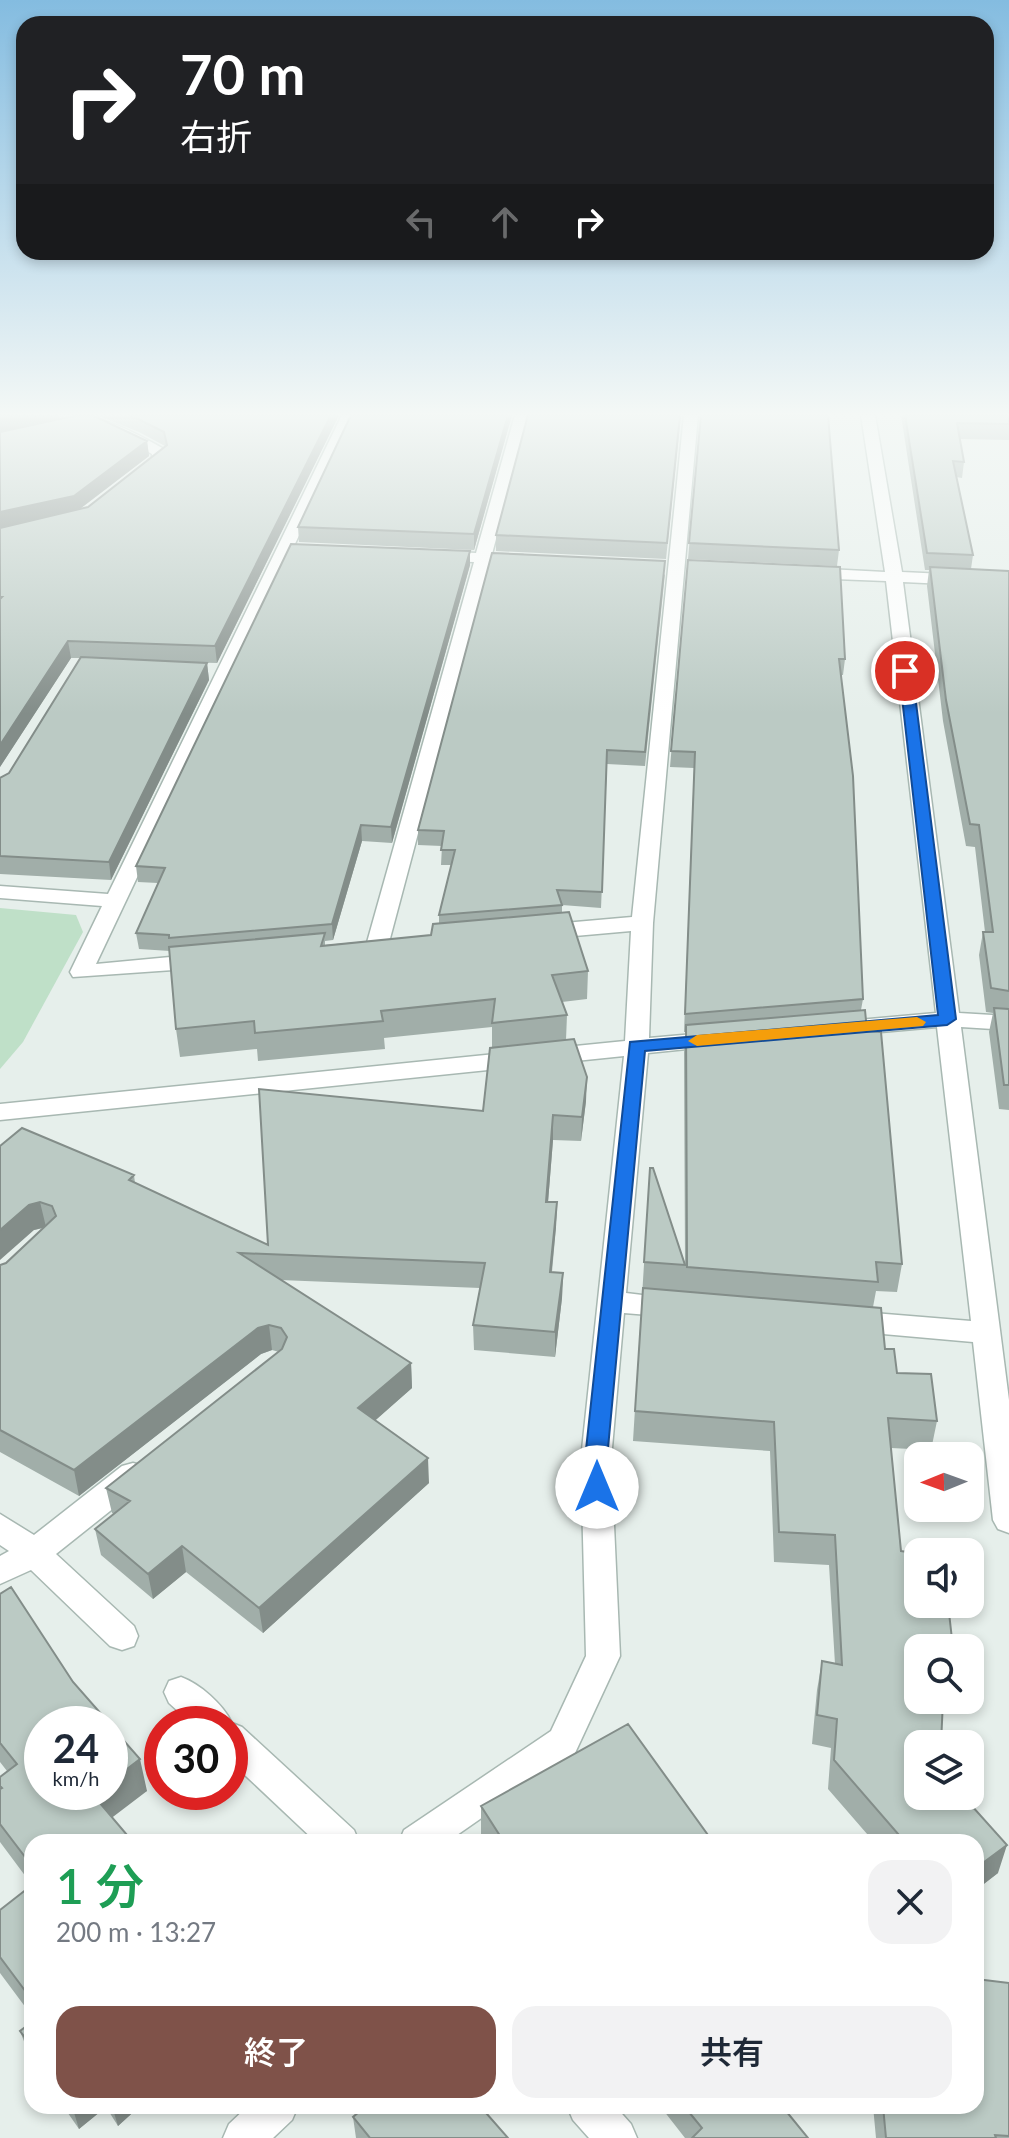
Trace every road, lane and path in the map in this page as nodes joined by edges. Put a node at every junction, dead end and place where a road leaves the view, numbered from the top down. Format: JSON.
{"nodes":[{"id":1,"x":305,"y":515,"type":"edge"},
{"id":2,"x":494,"y":515,"type":"edge"},
{"id":3,"x":682,"y":515,"type":"edge"},
{"id":4,"x":884,"y":515,"type":"edge"},
{"id":5,"x":421,"y":555,"type":"edge"},
{"id":6,"x":482,"y":558,"type":"junction"},
{"id":7,"x":542,"y":561,"type":"edge"},
{"id":8,"x":786,"y":572,"type":"edge"},
{"id":9,"x":894,"y":576,"type":"junction"},
{"id":10,"x":1009,"y":582,"type":"edge"},
{"id":11,"x":0,"y":892,"type":"edge"},
{"id":12,"x":115,"y":901,"type":"junction"},
{"id":13,"x":642,"y":923,"type":"junction"},
{"id":14,"x":517,"y":934,"type":"edge"},
{"id":15,"x":377,"y":946,"type":"edge"},
{"id":16,"x":221,"y":960,"type":"edge"},
{"id":17,"x":947,"y":1019,"type":"junction"},
{"id":18,"x":1009,"y":1023,"type":"edge"},
{"id":19,"x":807,"y":1031,"type":"edge"},
{"id":20,"x":745,"y":1037,"type":"edge"},
{"id":21,"x":637,"y":1046,"type":"junction"},
{"id":22,"x":0,"y":1112,"type":"edge"},
{"id":23,"x":611,"y":1302,"type":"junction"},
{"id":24,"x":705,"y":1309,"type":"edge"},
{"id":25,"x":814,"y":1319,"type":"edge"},
{"id":26,"x":986,"y":1333,"type":"junction"},
{"id":27,"x":154,"y":1459,"type":"edge"},
{"id":28,"x":1009,"y":1520,"type":"edge"},
{"id":29,"x":0,"y":1527,"type":"edge"},
{"id":30,"x":34,"y":1553,"type":"junction"},
{"id":31,"x":0,"y":1571,"type":"edge"},
{"id":32,"x":122,"y":1636,"type":"dead end"},
{"id":33,"x":181,"y":1692,"type":"dead end"},
{"id":34,"x":196,"y":1706,"type":"edge"},
{"id":35,"x":248,"y":1755,"type":"edge"},
{"id":36,"x":332,"y":1834,"type":"edge"},
{"id":37,"x":429,"y":1834,"type":"edge"},
{"id":38,"x":269,"y":2114,"type":"edge"},
{"id":39,"x":594,"y":2114,"type":"edge"},
{"id":40,"x":243,"y":2138,"type":"edge"},
{"id":41,"x":617,"y":2138,"type":"edge"}],
"edges":[{"from":1,"to":12,"type":"street"},
{"from":2,"to":6,"type":"street"},
{"from":3,"to":13,"type":"street"},
{"from":4,"to":9,"type":"street"},
{"from":5,"to":6,"type":"street"},
{"from":6,"to":7,"type":"street"},
{"from":6,"to":15,"type":"street"},
{"from":8,"to":9,"type":"street"},
{"from":9,"to":10,"type":"street"},
{"from":9,"to":17,"type":"street"},
{"from":11,"to":12,"type":"street"},
{"from":12,"to":16,"type":"street"},
{"from":13,"to":14,"type":"street"},
{"from":13,"to":21,"type":"street"},
{"from":17,"to":18,"type":"street"},
{"from":17,"to":19,"type":"street"},
{"from":17,"to":26,"type":"street"},
{"from":20,"to":21,"type":"street"},
{"from":21,"to":22,"type":"street"},
{"from":21,"to":23,"type":"street"},
{"from":23,"to":24,"type":"street"},
{"from":23,"to":37,"type":"street"},
{"from":25,"to":26,"type":"street"},
{"from":26,"to":28,"type":"street"},
{"from":27,"to":30,"type":"street"},
{"from":29,"to":30,"type":"street"},
{"from":30,"to":31,"type":"street"},
{"from":30,"to":32,"type":"street"},
{"from":33,"to":34,"type":"street"},
{"from":35,"to":36,"type":"street"},
{"from":38,"to":40,"type":"street"},
{"from":39,"to":41,"type":"street"}]}
